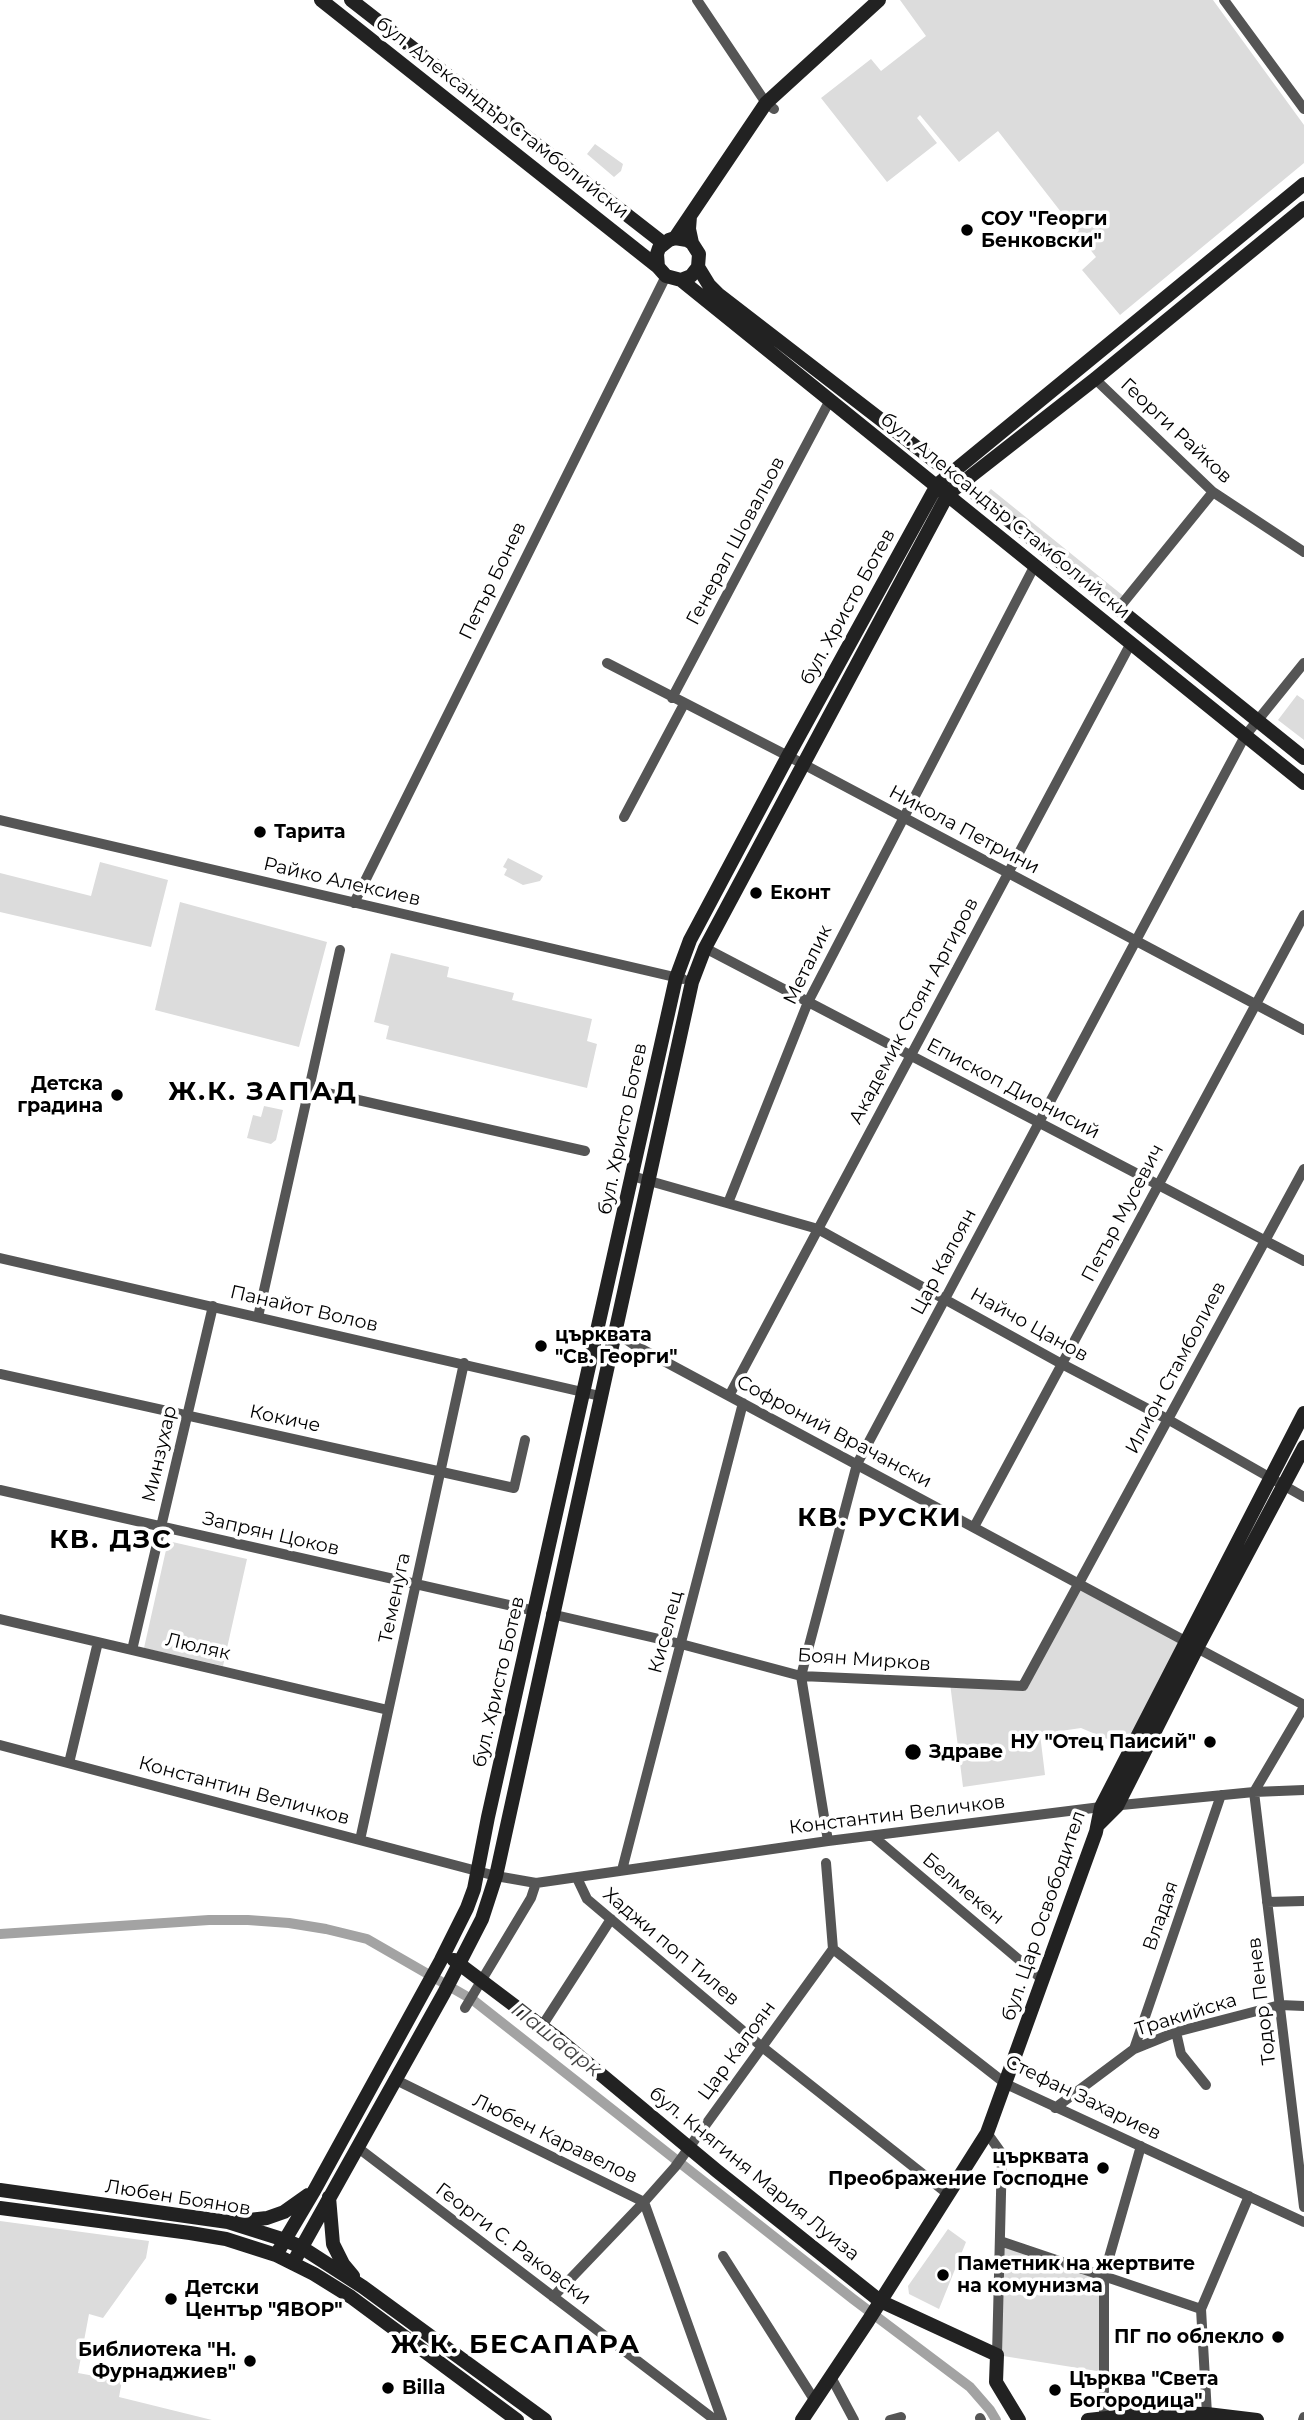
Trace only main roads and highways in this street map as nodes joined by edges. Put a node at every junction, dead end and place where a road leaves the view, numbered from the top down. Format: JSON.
{"nodes":[{"id":1,"x":321,"y":0,"type":"edge"},
{"id":2,"x":351,"y":0,"type":"edge"},
{"id":3,"x":879,"y":0,"type":"edge"},
{"id":4,"x":1304,"y":184,"type":"edge"},
{"id":5,"x":1304,"y":208,"type":"edge"},
{"id":6,"x":690,"y":216,"type":"junction"},
{"id":7,"x":669,"y":241,"type":"junction"},
{"id":8,"x":692,"y":243,"type":"junction"},
{"id":9,"x":698,"y":267,"type":"junction"},
{"id":10,"x":662,"y":272,"type":"junction"},
{"id":11,"x":681,"y":280,"type":"junction"},
{"id":12,"x":956,"y":478,"type":"junction"},
{"id":13,"x":943,"y":490,"type":"junction"},
{"id":14,"x":1304,"y":758,"type":"edge"},
{"id":15,"x":1304,"y":783,"type":"edge"},
{"id":16,"x":1304,"y":1413,"type":"edge"},
{"id":17,"x":1304,"y":1447,"type":"edge"},
{"id":18,"x":1276,"y":1482,"type":"junction"},
{"id":19,"x":1196,"y":1647,"type":"junction"},
{"id":20,"x":1099,"y":1824,"type":"junction"},
{"id":21,"x":443,"y":1957,"type":"junction"},
{"id":22,"x":458,"y":1967,"type":"junction"},
{"id":23,"x":0,"y":2190,"type":"edge"},
{"id":24,"x":314,"y":2191,"type":"junction"},
{"id":25,"x":329,"y":2196,"type":"junction"},
{"id":26,"x":0,"y":2208,"type":"edge"},
{"id":27,"x":228,"y":2222,"type":"junction"},
{"id":28,"x":285,"y":2240,"type":"junction"},
{"id":29,"x":302,"y":2247,"type":"junction"},
{"id":30,"x":276,"y":2255,"type":"junction"},
{"id":31,"x":293,"y":2263,"type":"junction"},
{"id":32,"x":363,"y":2287,"type":"junction"},
{"id":33,"x":880,"y":2301,"type":"junction"},
{"id":34,"x":1104,"y":2419,"type":"edge"},
{"id":35,"x":517,"y":2420,"type":"edge"},
{"id":36,"x":545,"y":2420,"type":"edge"},
{"id":37,"x":802,"y":2420,"type":"edge"},
{"id":38,"x":1020,"y":2420,"type":"edge"},
{"id":39,"x":1088,"y":2420,"type":"edge"},
{"id":40,"x":1257,"y":2420,"type":"edge"}],
"edges":[{"from":1,"to":10,"type":"main road","name":"бул. Александър Стамболийски"},
{"from":2,"to":7,"type":"main road","name":"бул. Александър Стамболийски"},
{"from":3,"to":6,"type":"main road"},
{"from":4,"to":12,"type":"main road","name":"бул. Христо Ботев"},
{"from":5,"to":12,"type":"main road","name":"бул. Христо Ботев"},
{"from":6,"to":7,"type":"main road"},
{"from":6,"to":8,"type":"main road"},
{"from":7,"to":8,"type":"main road"},
{"from":7,"to":10,"type":"main road"},
{"from":8,"to":9,"type":"main road"},
{"from":9,"to":11,"type":"main road"},
{"from":9,"to":12,"type":"main road","name":"бул. Александър Стамболийски"},
{"from":10,"to":11,"type":"main road"},
{"from":11,"to":13,"type":"main road","name":"бул. Александър Стамболийски"},
{"from":12,"to":13,"type":"main road","name":"бул. Христо Ботев"},
{"from":12,"to":14,"type":"main road","name":"бул. Александър Стамболийски"},
{"from":13,"to":15,"type":"main road","name":"бул. Александър Стамболийски"},
{"from":13,"to":21,"type":"main road","name":"бул. Христо Ботев"},
{"from":13,"to":22,"type":"main road","name":"бул. Христо Ботев"},
{"from":16,"to":18,"type":"main road","name":"бул. Цар Освободител"},
{"from":17,"to":18,"type":"main road","name":"бул. Цар Освободител"},
{"from":18,"to":19,"type":"main road","name":"бул. Цар Освободител"},
{"from":19,"to":20,"type":"main road","name":"бул. Цар Освободител"},
{"from":19,"to":20,"type":"main road","name":"бул. Цар Освободител"},
{"from":20,"to":33,"type":"main road","name":"бул. Цар Освободител"},
{"from":21,"to":22,"type":"main road","name":"бул. Княгиня Мария Луиза"},
{"from":21,"to":24,"type":"main road","name":"бул. Христо Ботев"},
{"from":22,"to":25,"type":"main road","name":"бул. Христо Ботев"},
{"from":22,"to":33,"type":"main road","name":"бул. Княгиня Мария Луиза"},
{"from":23,"to":27,"type":"main road","name":"Любен Боянов"},
{"from":24,"to":27,"type":"main road"},
{"from":24,"to":28,"type":"main road","name":"бул. Христо Ботев"},
{"from":25,"to":29,"type":"main road","name":"бул. Христо Ботев"},
{"from":25,"to":32,"type":"main road"},
{"from":26,"to":30,"type":"main road","name":"Любен Боянов"},
{"from":27,"to":28,"type":"main road","name":"Любен Боянов"},
{"from":28,"to":29,"type":"main road","name":"Любен Боянов"},
{"from":28,"to":30,"type":"main road","name":"бул. Христо Ботев"},
{"from":29,"to":31,"type":"main road","name":"бул. Христо Ботев"},
{"from":29,"to":32,"type":"main road","name":"Любен Боянов"},
{"from":30,"to":31,"type":"main road","name":"Любен Боянов"},
{"from":31,"to":35,"type":"main road","name":"Любен Боянов"},
{"from":32,"to":36,"type":"main road","name":"Любен Боянов"},
{"from":33,"to":37,"type":"main road","name":"бул. Цар Освободител"},
{"from":33,"to":38,"type":"main road","name":"бул. Княгиня Мария Луиза"},
{"from":34,"to":39,"type":"main road"},
{"from":34,"to":40,"type":"main road"}]}
